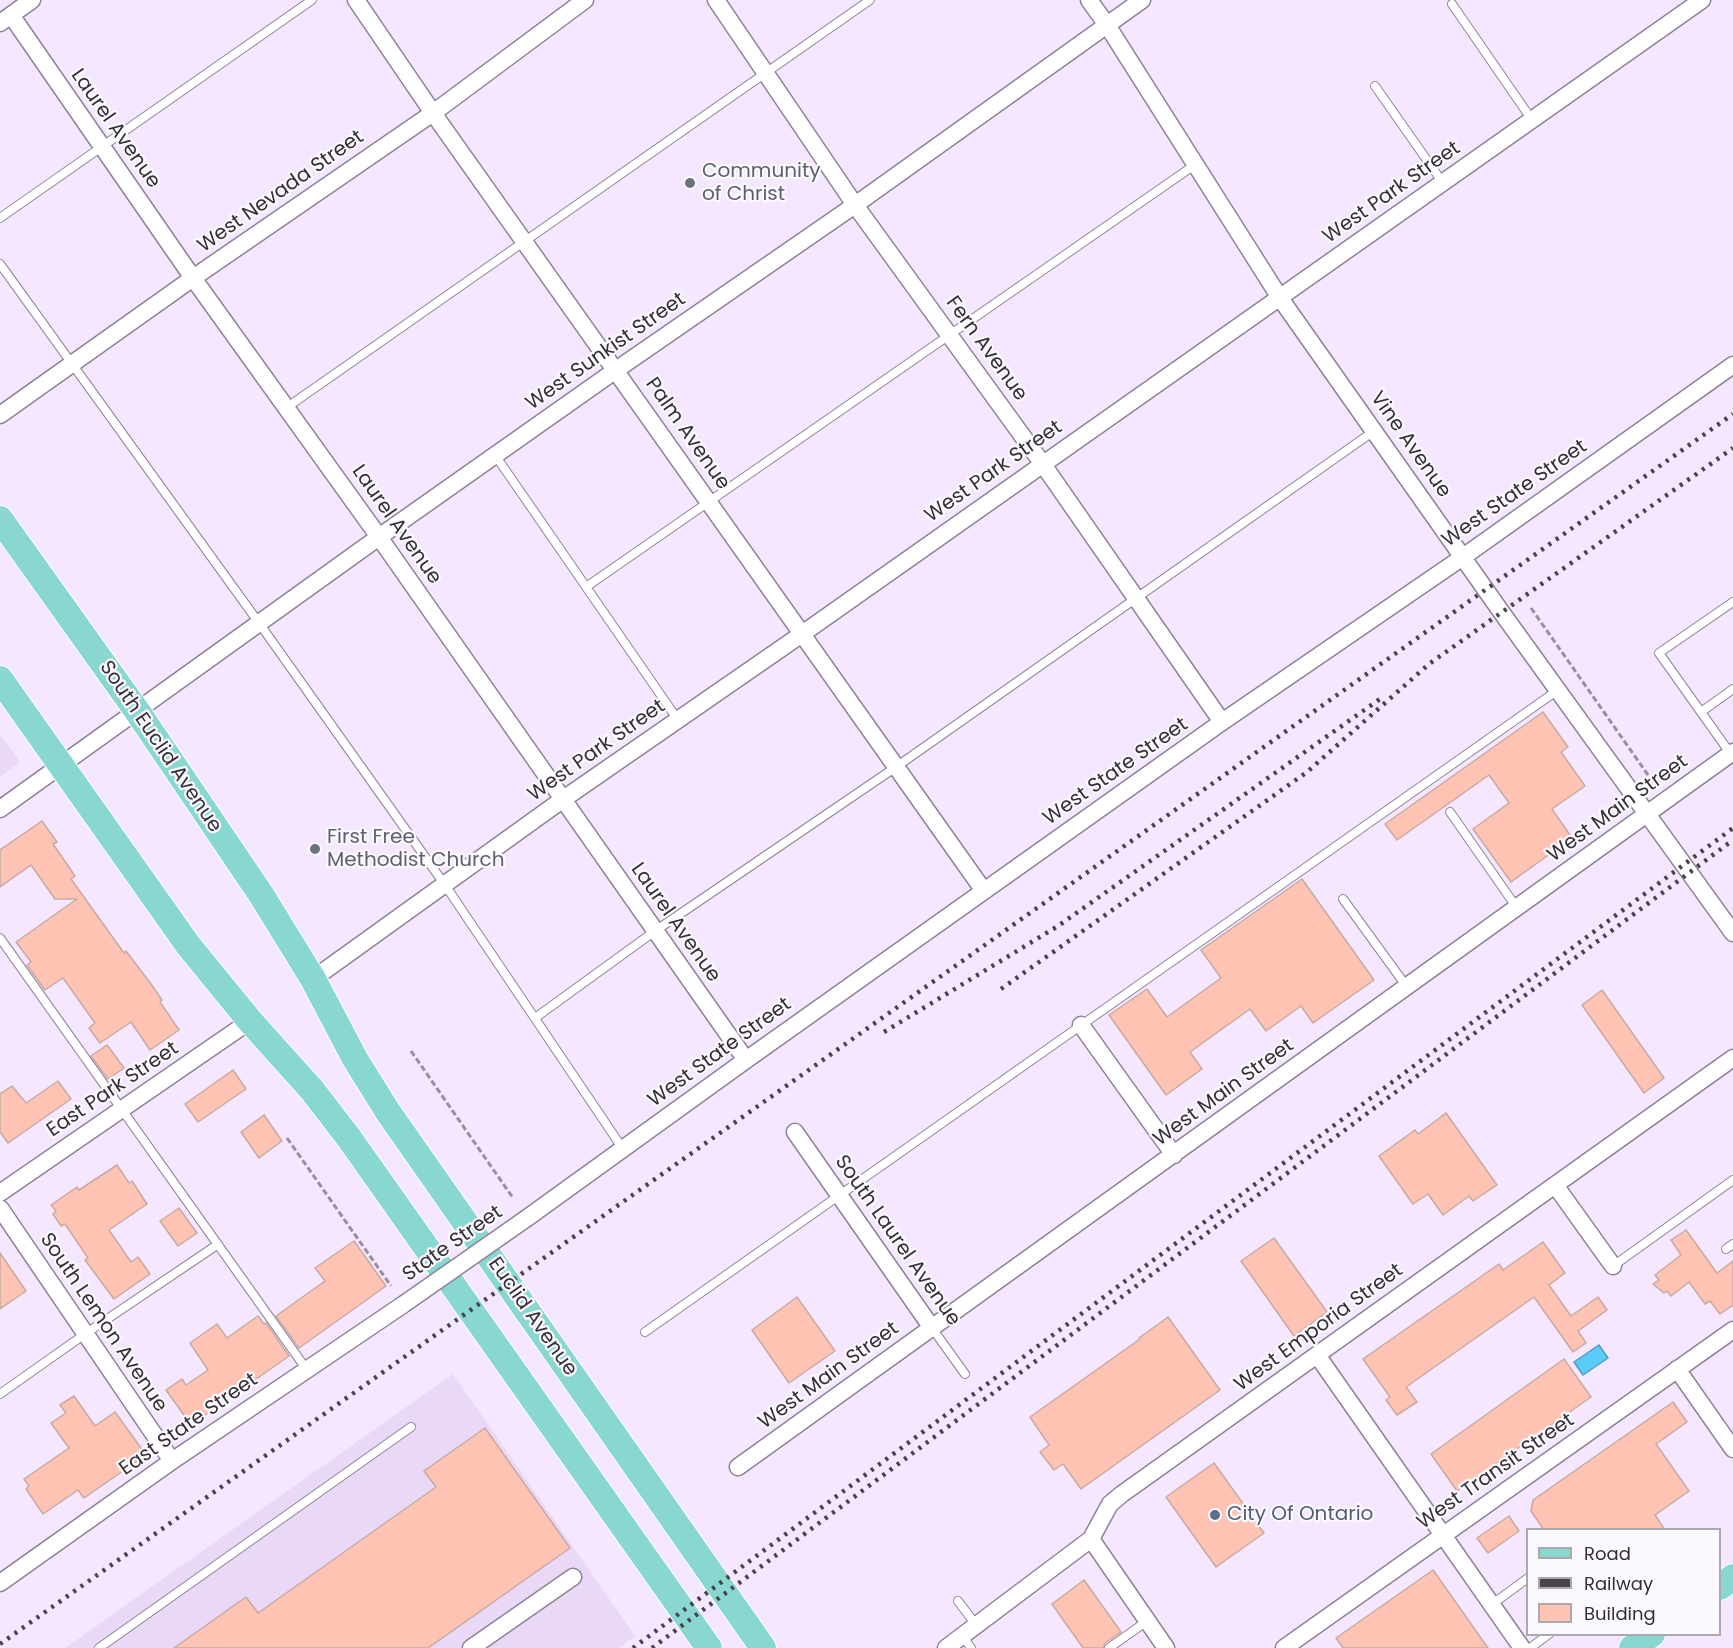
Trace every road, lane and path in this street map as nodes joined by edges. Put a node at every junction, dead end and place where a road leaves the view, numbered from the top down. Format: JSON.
{"nodes":[{"id":1,"x":32,"y":0,"type":"edge"},
{"id":2,"x":312,"y":0,"type":"edge"},
{"id":3,"x":356,"y":0,"type":"edge"},
{"id":4,"x":585,"y":0,"type":"edge"},
{"id":5,"x":716,"y":0,"type":"edge"},
{"id":6,"x":870,"y":0,"type":"edge"},
{"id":7,"x":1089,"y":0,"type":"edge"},
{"id":8,"x":1142,"y":0,"type":"edge"},
{"id":9,"x":1702,"y":0,"type":"edge"},
{"id":10,"x":1452,"y":4,"type":"dead end"},
{"id":11,"x":5,"y":19,"type":"edge"},
{"id":12,"x":1107,"y":25,"type":"junction"},
{"id":13,"x":766,"y":73,"type":"junction"},
{"id":14,"x":1375,"y":86,"type":"dead end"},
{"id":15,"x":433,"y":113,"type":"junction"},
{"id":16,"x":1532,"y":120,"type":"junction"},
{"id":17,"x":103,"y":147,"type":"junction"},
{"id":18,"x":1196,"y":164,"type":"junction"},
{"id":19,"x":1443,"y":183,"type":"junction"},
{"id":20,"x":855,"y":205,"type":"junction"},
{"id":21,"x":0,"y":218,"type":"edge"},
{"id":22,"x":525,"y":241,"type":"junction"},
{"id":23,"x":0,"y":264,"type":"edge"},
{"id":24,"x":193,"y":278,"type":"junction"},
{"id":25,"x":1280,"y":298,"type":"junction"},
{"id":26,"x":950,"y":335,"type":"junction"},
{"id":27,"x":72,"y":364,"type":"junction"},
{"id":28,"x":1733,"y":364,"type":"edge"},
{"id":29,"x":616,"y":370,"type":"junction"},
{"id":30,"x":286,"y":408,"type":"junction"},
{"id":31,"x":0,"y":415,"type":"edge"},
{"id":32,"x":1374,"y":431,"type":"junction"},
{"id":33,"x":495,"y":455,"type":"junction"},
{"id":34,"x":1042,"y":464,"type":"junction"},
{"id":35,"x":709,"y":502,"type":"junction"},
{"id":36,"x":0,"y":519,"type":"edge"},
{"id":37,"x":379,"y":537,"type":"junction"},
{"id":38,"x":1463,"y":557,"type":"junction"},
{"id":39,"x":586,"y":587,"type":"junction"},
{"id":40,"x":1137,"y":599,"type":"junction"},
{"id":41,"x":1733,"y":602,"type":"edge"},
{"id":42,"x":1531,"y":608,"type":"dead end"},
{"id":43,"x":259,"y":623,"type":"junction"},
{"id":44,"x":802,"y":634,"type":"junction"},
{"id":45,"x":0,"y":679,"type":"edge"},
{"id":46,"x":1733,"y":689,"type":"edge"},
{"id":47,"x":1558,"y":690,"type":"junction"},
{"id":48,"x":137,"y":711,"type":"junction"},
{"id":49,"x":1701,"y":712,"type":"junction"},
{"id":50,"x":678,"y":720,"type":"junction"},
{"id":51,"x":1222,"y":722,"type":"junction"},
{"id":52,"x":1732,"y":753,"type":"edge"},
{"id":53,"x":61,"y":766,"type":"junction"},
{"id":54,"x":896,"y":767,"type":"junction"},
{"id":55,"x":1655,"y":785,"type":"dead end"},
{"id":56,"x":562,"y":800,"type":"junction"},
{"id":57,"x":0,"y":808,"type":"edge"},
{"id":58,"x":1449,"y":812,"type":"dead end"},
{"id":59,"x":1648,"y":814,"type":"junction"},
{"id":60,"x":445,"y":885,"type":"junction"},
{"id":61,"x":984,"y":891,"type":"junction"},
{"id":62,"x":1343,"y":899,"type":"dead end"},
{"id":63,"x":1517,"y":908,"type":"junction"},
{"id":64,"x":1732,"y":929,"type":"edge"},
{"id":65,"x":655,"y":931,"type":"junction"},
{"id":66,"x":0,"y":938,"type":"edge"},
{"id":67,"x":313,"y":979,"type":"junction"},
{"id":68,"x":1407,"y":987,"type":"junction"},
{"id":69,"x":535,"y":1018,"type":"junction"},
{"id":70,"x":250,"y":1022,"type":"junction"},
{"id":71,"x":1081,"y":1025,"type":"junction"},
{"id":72,"x":411,"y":1051,"type":"dead end"},
{"id":73,"x":1733,"y":1058,"type":"edge"},
{"id":74,"x":746,"y":1060,"type":"junction"},
{"id":75,"x":120,"y":1110,"type":"junction"},
{"id":76,"x":795,"y":1132,"type":"dead end"},
{"id":77,"x":287,"y":1138,"type":"dead end"},
{"id":78,"x":623,"y":1149,"type":"junction"},
{"id":79,"x":1174,"y":1155,"type":"junction"},
{"id":80,"x":1733,"y":1180,"type":"edge"},
{"id":81,"x":1555,"y":1185,"type":"junction"},
{"id":82,"x":0,"y":1193,"type":"edge"},
{"id":83,"x":839,"y":1196,"type":"junction"},
{"id":84,"x":513,"y":1198,"type":"dead end"},
{"id":85,"x":0,"y":1208,"type":"edge"},
{"id":86,"x":527,"y":1218,"type":"joint"},
{"id":87,"x":217,"y":1245,"type":"junction"},
{"id":88,"x":1613,"y":1266,"type":"joint"},
{"id":89,"x":391,"y":1286,"type":"dead end"},
{"id":90,"x":404,"y":1304,"type":"joint"},
{"id":91,"x":932,"y":1328,"type":"junction"},
{"id":92,"x":1733,"y":1330,"type":"edge"},
{"id":93,"x":645,"y":1332,"type":"dead end"},
{"id":94,"x":85,"y":1334,"type":"junction"},
{"id":95,"x":1317,"y":1355,"type":"junction"},
{"id":96,"x":1677,"y":1369,"type":"junction"},
{"id":97,"x":307,"y":1370,"type":"junction"},
{"id":98,"x":965,"y":1374,"type":"dead end"},
{"id":99,"x":0,"y":1395,"type":"edge"},
{"id":100,"x":411,"y":1427,"type":"dead end"},
{"id":101,"x":1733,"y":1449,"type":"edge"},
{"id":102,"x":172,"y":1461,"type":"junction"},
{"id":103,"x":738,"y":1467,"type":"dead end"},
{"id":104,"x":1443,"y":1536,"type":"junction"},
{"id":105,"x":1091,"y":1539,"type":"junction"},
{"id":106,"x":573,"y":1577,"type":"dead end"},
{"id":107,"x":1526,"y":1579,"type":"edge"},
{"id":108,"x":0,"y":1583,"type":"edge"},
{"id":109,"x":958,"y":1601,"type":"dead end"},
{"id":110,"x":1491,"y":1605,"type":"junction"},
{"id":111,"x":1147,"y":1621,"type":"junction"},
{"id":112,"x":970,"y":1636,"type":"edge"},
{"id":113,"x":1548,"y":1636,"type":"edge"},
{"id":114,"x":1650,"y":1636,"type":"edge"},
{"id":115,"x":99,"y":1648,"type":"edge"},
{"id":116,"x":471,"y":1648,"type":"edge"},
{"id":117,"x":709,"y":1648,"type":"edge"},
{"id":118,"x":763,"y":1648,"type":"edge"},
{"id":119,"x":946,"y":1648,"type":"edge"},
{"id":120,"x":1109,"y":1648,"type":"edge"},
{"id":121,"x":1166,"y":1648,"type":"edge"},
{"id":122,"x":1284,"y":1648,"type":"edge"},
{"id":123,"x":1522,"y":1648,"type":"edge"},
{"id":124,"x":1530,"y":1648,"type":"edge"},
{"id":125,"x":1632,"y":1648,"type":"edge"}],
"edges":[{"from":1,"to":11,"type":"street"},
{"from":2,"to":17,"type":"lane"},
{"from":3,"to":15,"type":"street","name":"Palm Avenue"},
{"from":4,"to":15,"type":"street","name":"West Nevada Street"},
{"from":5,"to":13,"type":"street","name":"Fern Avenue"},
{"from":6,"to":13,"type":"lane"},
{"from":7,"to":12,"type":"street","name":"Vine Avenue"},
{"from":8,"to":12,"type":"street","name":"West Sunkist Street"},
{"from":9,"to":16,"type":"street","name":"West Park Street"},
{"from":10,"to":16,"type":"lane"},
{"from":11,"to":17,"type":"street","name":"Laurel Avenue"},
{"from":12,"to":18,"type":"street","name":"Vine Avenue"},
{"from":12,"to":20,"type":"street","name":"West Sunkist Street"},
{"from":13,"to":20,"type":"street","name":"Fern Avenue"},
{"from":13,"to":22,"type":"lane"},
{"from":14,"to":19,"type":"lane"},
{"from":15,"to":22,"type":"street","name":"Palm Avenue"},
{"from":15,"to":24,"type":"street","name":"West Nevada Street"},
{"from":16,"to":19,"type":"street","name":"West Park Street"},
{"from":17,"to":21,"type":"lane"},
{"from":17,"to":24,"type":"street","name":"Laurel Avenue"},
{"from":18,"to":25,"type":"street","name":"Vine Avenue"},
{"from":18,"to":26,"type":"lane"},
{"from":19,"to":25,"type":"street","name":"West Park Street"},
{"from":20,"to":26,"type":"street","name":"Fern Avenue"},
{"from":20,"to":29,"type":"street","name":"West Sunkist Street"},
{"from":22,"to":29,"type":"street","name":"Palm Avenue"},
{"from":22,"to":30,"type":"lane"},
{"from":23,"to":27,"type":"lane"},
{"from":24,"to":27,"type":"street","name":"West Nevada Street"},
{"from":24,"to":30,"type":"street","name":"Laurel Avenue"},
{"from":25,"to":32,"type":"street","name":"Vine Avenue"},
{"from":25,"to":34,"type":"street","name":"West Park Street"},
{"from":26,"to":34,"type":"street","name":"Fern Avenue"},
{"from":26,"to":35,"type":"lane"},
{"from":27,"to":31,"type":"street","name":"West Nevada Street"},
{"from":27,"to":43,"type":"lane"},
{"from":28,"to":38,"type":"street","name":"West State Street"},
{"from":29,"to":33,"type":"street","name":"West Sunkist Street"},
{"from":29,"to":35,"type":"street","name":"Palm Avenue"},
{"from":30,"to":37,"type":"street","name":"Laurel Avenue"},
{"from":32,"to":38,"type":"street","name":"Vine Avenue"},
{"from":32,"to":40,"type":"lane"},
{"from":33,"to":37,"type":"street","name":"West Sunkist Street"},
{"from":33,"to":39,"type":"lane"},
{"from":34,"to":40,"type":"street","name":"Fern Avenue"},
{"from":34,"to":44,"type":"street","name":"West Park Street"},
{"from":35,"to":39,"type":"lane"},
{"from":35,"to":44,"type":"street","name":"Palm Avenue"},
{"from":36,"to":48,"type":"main road","name":"South Euclid Avenue"},
{"from":37,"to":43,"type":"street","name":"West Sunkist Street"},
{"from":37,"to":56,"type":"street","name":"Laurel Avenue"},
{"from":38,"to":47,"type":"street","name":"Vine Avenue"},
{"from":38,"to":51,"type":"street","name":"West State Street"},
{"from":39,"to":50,"type":"lane"},
{"from":40,"to":51,"type":"street","name":"Fern Avenue"},
{"from":40,"to":54,"type":"lane"},
{"from":41,"to":49,"type":"lane"},
{"from":42,"to":55,"type":"path"},
{"from":43,"to":48,"type":"street","name":"West Sunkist Street"},
{"from":43,"to":60,"type":"lane"},
{"from":44,"to":50,"type":"street","name":"West Park Street"},
{"from":44,"to":54,"type":"street","name":"Palm Avenue"},
{"from":45,"to":53,"type":"main road"},
{"from":46,"to":49,"type":"lane"},
{"from":47,"to":59,"type":"street","name":"Vine Avenue"},
{"from":47,"to":71,"type":"lane"},
{"from":48,"to":53,"type":"street","name":"West Sunkist Street"},
{"from":48,"to":67,"type":"main road","name":"South Euclid Avenue"},
{"from":49,"to":52,"type":"lane"},
{"from":50,"to":56,"type":"street","name":"West Park Street"},
{"from":51,"to":61,"type":"street","name":"West State Street"},
{"from":52,"to":59,"type":"street","name":"West Main Street"},
{"from":53,"to":57,"type":"street","name":"West Sunkist Street"},
{"from":53,"to":70,"type":"main road"},
{"from":54,"to":61,"type":"street","name":"Palm Avenue"},
{"from":54,"to":65,"type":"lane"},
{"from":56,"to":60,"type":"street","name":"West Park Street"},
{"from":56,"to":65,"type":"street","name":"Laurel Avenue"},
{"from":58,"to":63,"type":"lane"},
{"from":59,"to":63,"type":"street","name":"West Main Street"},
{"from":59,"to":64,"type":"street","name":"Vine Avenue"},
{"from":60,"to":67,"type":"street","name":"West Park Street"},
{"from":60,"to":69,"type":"lane"},
{"from":61,"to":74,"type":"street","name":"West State Street"},
{"from":62,"to":68,"type":"lane"},
{"from":63,"to":68,"type":"street","name":"West Main Street"},
{"from":65,"to":69,"type":"lane"},
{"from":65,"to":74,"type":"street","name":"Laurel Avenue"},
{"from":66,"to":75,"type":"lane"},
{"from":67,"to":118,"type":"main road","name":"Euclid Avenue"},
{"from":68,"to":79,"type":"street","name":"West Main Street"},
{"from":69,"to":78,"type":"lane"},
{"from":70,"to":75,"type":"street","name":"East Park Street"},
{"from":70,"to":117,"type":"main road"},
{"from":71,"to":79,"type":"street"},
{"from":71,"to":83,"type":"lane"},
{"from":72,"to":84,"type":"path"},
{"from":73,"to":81,"type":"street","name":"West Emporia Street"},
{"from":74,"to":78,"type":"street","name":"West State Street"},
{"from":75,"to":82,"type":"street","name":"East Park Street"},
{"from":75,"to":87,"type":"lane"},
{"from":76,"to":83,"type":"street","name":"South Laurel Avenue"},
{"from":77,"to":89,"type":"path"},
{"from":78,"to":86,"type":"street","name":"West State Street"},
{"from":79,"to":91,"type":"street","name":"West Main Street"},
{"from":80,"to":88,"type":"lane"},
{"from":81,"to":88,"type":"street"},
{"from":81,"to":95,"type":"street","name":"West Emporia Street"},
{"from":83,"to":91,"type":"street","name":"South Laurel Avenue"},
{"from":83,"to":93,"type":"lane"},
{"from":85,"to":94,"type":"street","name":"South Lemon Avenue"},
{"from":86,"to":90,"type":"street","name":"State Street","bridge":true},
{"from":87,"to":94,"type":"lane"},
{"from":87,"to":97,"type":"lane"},
{"from":90,"to":97,"type":"street","name":"East State Street"},
{"from":91,"to":98,"type":"lane","name":"South Laurel Avenue"},
{"from":91,"to":103,"type":"street","name":"West Main Street"},
{"from":92,"to":96,"type":"street","name":"West Transit Street"},
{"from":94,"to":99,"type":"lane"},
{"from":94,"to":102,"type":"street","name":"South Lemon Avenue"},
{"from":95,"to":104,"type":"street"},
{"from":95,"to":105,"type":"street","name":"West Emporia Street"},
{"from":96,"to":101,"type":"street"},
{"from":96,"to":104,"type":"street","name":"West Transit Street"},
{"from":97,"to":102,"type":"street","name":"East State Street"},
{"from":100,"to":115,"type":"lane"},
{"from":102,"to":108,"type":"street","name":"East State Street"},
{"from":104,"to":110,"type":"street"},
{"from":104,"to":122,"type":"street","name":"West Transit Street"},
{"from":105,"to":111,"type":"street"},
{"from":105,"to":112,"type":"street","name":"West Emporia Street"},
{"from":106,"to":116,"type":"street"},
{"from":107,"to":110,"type":"lane"},
{"from":109,"to":112,"type":"lane"},
{"from":110,"to":123,"type":"street"},
{"from":111,"to":120,"type":"lane"},
{"from":111,"to":121,"type":"street"},
{"from":112,"to":119,"type":"street","name":"West Emporia Street"},
{"from":113,"to":124,"type":"lane"},
{"from":114,"to":125,"type":"main road"}]}
